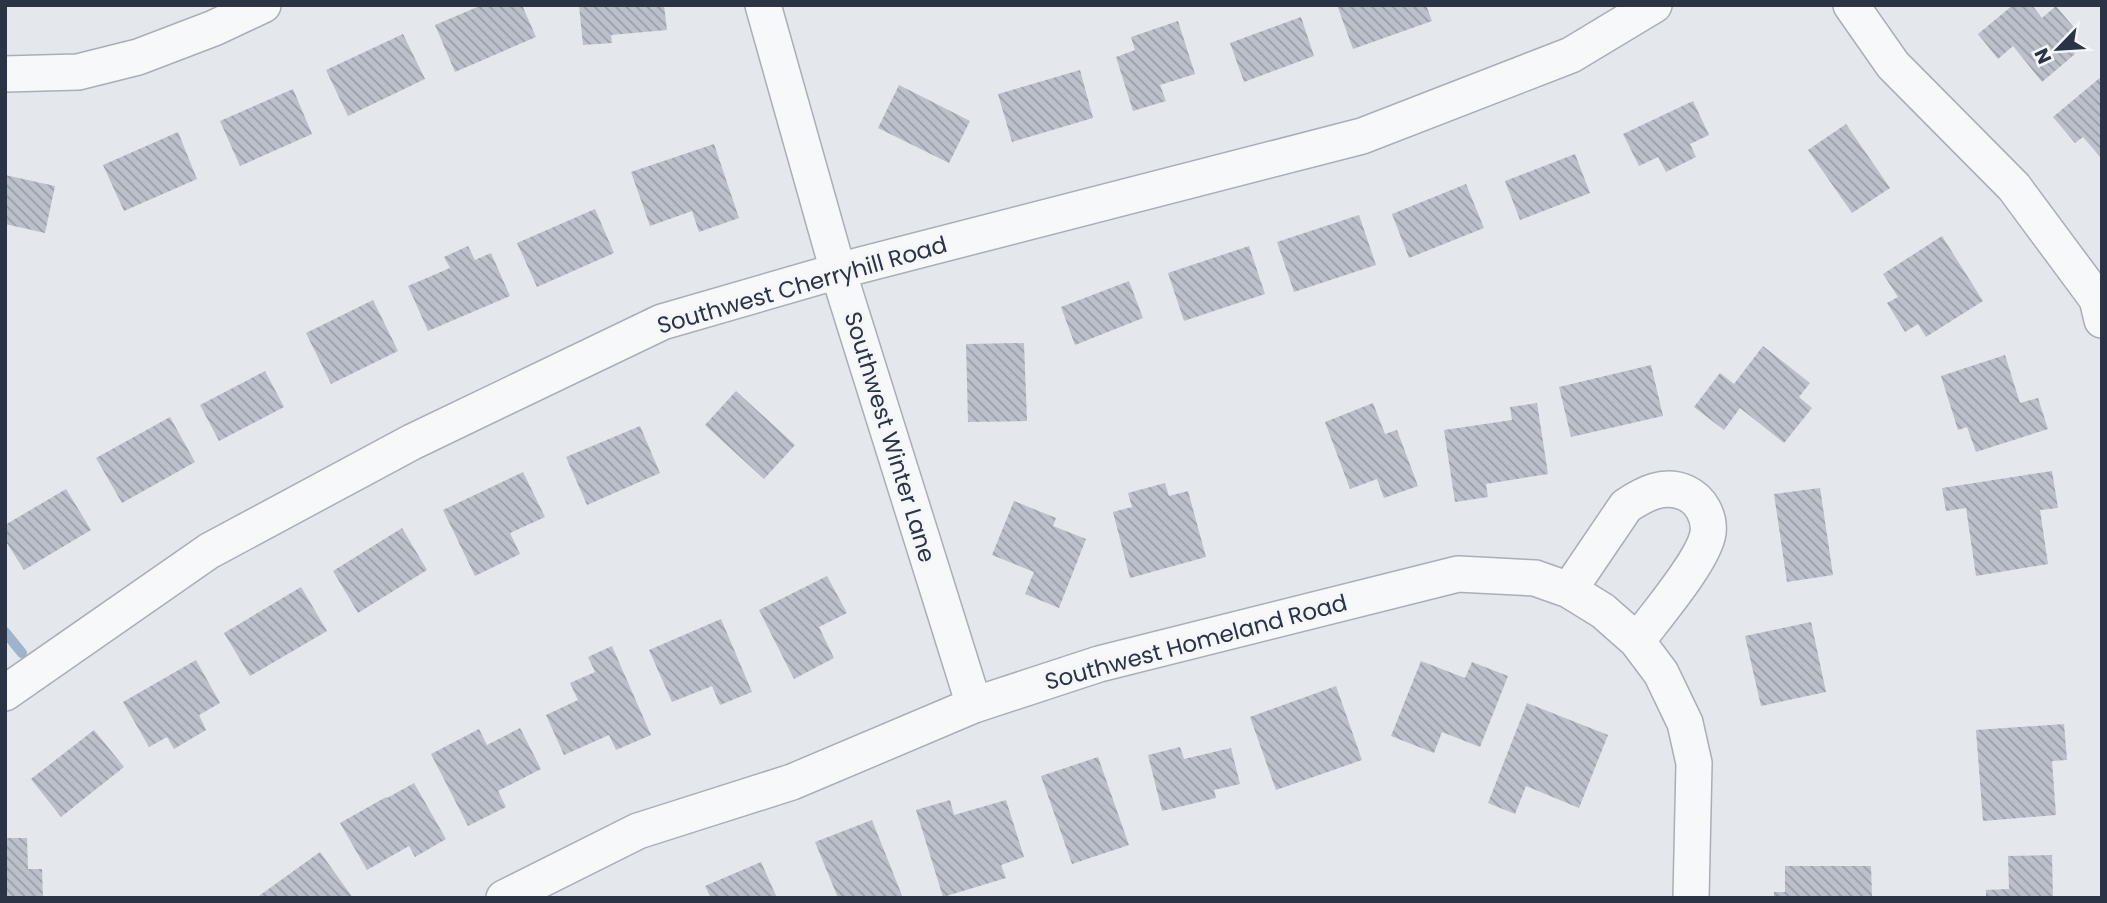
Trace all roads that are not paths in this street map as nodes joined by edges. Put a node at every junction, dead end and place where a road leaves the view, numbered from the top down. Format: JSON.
{"nodes":[{"id":1,"x":262,"y":5,"type":"edge"},
{"id":2,"x":763,"y":5,"type":"edge"},
{"id":3,"x":1654,"y":5,"type":"edge"},
{"id":4,"x":1852,"y":5,"type":"edge"},
{"id":5,"x":5,"y":74,"type":"edge"},
{"id":6,"x":838,"y":271,"type":"junction"},
{"id":7,"x":2102,"y":320,"type":"edge"},
{"id":8,"x":1569,"y":590,"type":"junction"},
{"id":9,"x":1637,"y":641,"type":"junction"},
{"id":10,"x":5,"y":693,"type":"edge"},
{"id":11,"x":974,"y":705,"type":"junction"},
{"id":12,"x":504,"y":898,"type":"edge"},
{"id":13,"x":1691,"y":898,"type":"edge"}],
"edges":[{"from":1,"to":5,"type":"street"},
{"from":2,"to":6,"type":"street","name":"Southwest Winter Lane"},
{"from":3,"to":6,"type":"street","name":"Southwest Cherryhill Road"},
{"from":4,"to":7,"type":"street"},
{"from":6,"to":10,"type":"street","name":"Southwest Cherryhill Road"},
{"from":6,"to":11,"type":"street","name":"Southwest Winter Lane"},
{"from":8,"to":9,"type":"street","name":"Southwest Homeland Road"},
{"from":8,"to":9,"type":"street"},
{"from":8,"to":11,"type":"street","name":"Southwest Homeland Road"},
{"from":9,"to":13,"type":"street","name":"Southwest Homeland Road"},
{"from":11,"to":12,"type":"street","name":"Southwest Homeland Road"}]}
